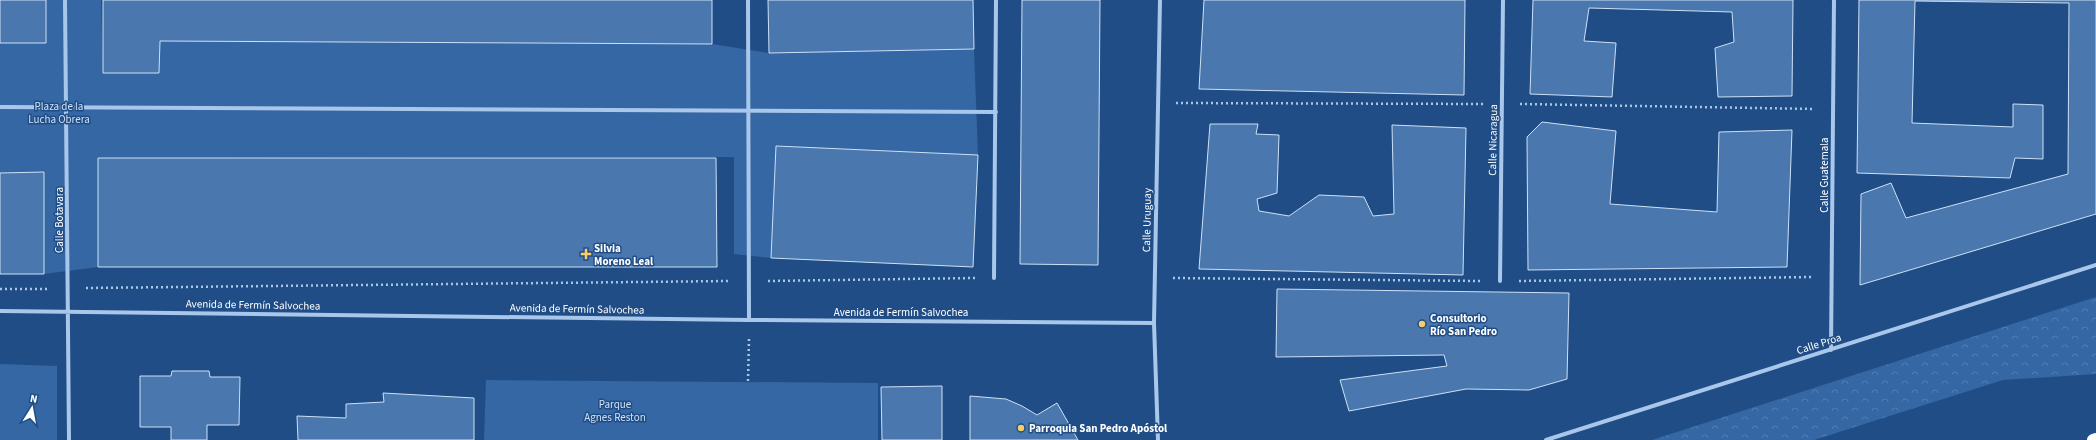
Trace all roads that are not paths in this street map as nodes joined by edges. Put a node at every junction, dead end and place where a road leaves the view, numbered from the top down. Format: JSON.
{"nodes":[{"id":1,"x":66,"y":0,"type":"edge"},
{"id":2,"x":748,"y":0,"type":"edge"},
{"id":3,"x":996,"y":0,"type":"edge"},
{"id":4,"x":1160,"y":0,"type":"edge"},
{"id":5,"x":1503,"y":0,"type":"edge"},
{"id":6,"x":1834,"y":0,"type":"edge"},
{"id":7,"x":0,"y":107,"type":"edge"},
{"id":8,"x":68,"y":109,"type":"junction"},
{"id":9,"x":748,"y":111,"type":"junction"},
{"id":10,"x":996,"y":112,"type":"junction"},
{"id":11,"x":2096,"y":265,"type":"edge"},
{"id":12,"x":994,"y":278,"type":"road end"},
{"id":13,"x":1500,"y":281,"type":"dead end"},
{"id":14,"x":0,"y":311,"type":"edge"},
{"id":15,"x":69,"y":311,"type":"junction"},
{"id":16,"x":749,"y":320,"type":"junction"},
{"id":17,"x":1154,"y":323,"type":"junction"},
{"id":18,"x":1832,"y":350,"type":"junction"},
{"id":19,"x":69,"y":440,"type":"edge"},
{"id":20,"x":1158,"y":440,"type":"edge"},
{"id":21,"x":1546,"y":440,"type":"edge"}],
"edges":[{"from":1,"to":8,"type":"street","name":"Calle Botavara"},
{"from":2,"to":9,"type":"street"},
{"from":3,"to":10,"type":"street"},
{"from":4,"to":17,"type":"street","name":"Calle Uruguay"},
{"from":5,"to":13,"type":"street","name":"Calle Nicaragua"},
{"from":6,"to":18,"type":"street","name":"Calle Guatemala"},
{"from":7,"to":8,"type":"street"},
{"from":8,"to":9,"type":"street"},
{"from":8,"to":15,"type":"street","name":"Calle Botavara"},
{"from":9,"to":10,"type":"street"},
{"from":9,"to":16,"type":"street"},
{"from":10,"to":12,"type":"street"},
{"from":11,"to":18,"type":"street","name":"Calle Proa"},
{"from":14,"to":15,"type":"street","name":"Avenida de Fermín Salvochea"},
{"from":15,"to":16,"type":"street","name":"Avenida de Fermín Salvochea"},
{"from":15,"to":19,"type":"street","name":"Calle Botavara"},
{"from":16,"to":17,"type":"street","name":"Avenida de Fermín Salvochea"},
{"from":17,"to":20,"type":"street","name":"Calle Uruguay"},
{"from":18,"to":21,"type":"street","name":"Calle Proa"}]}
